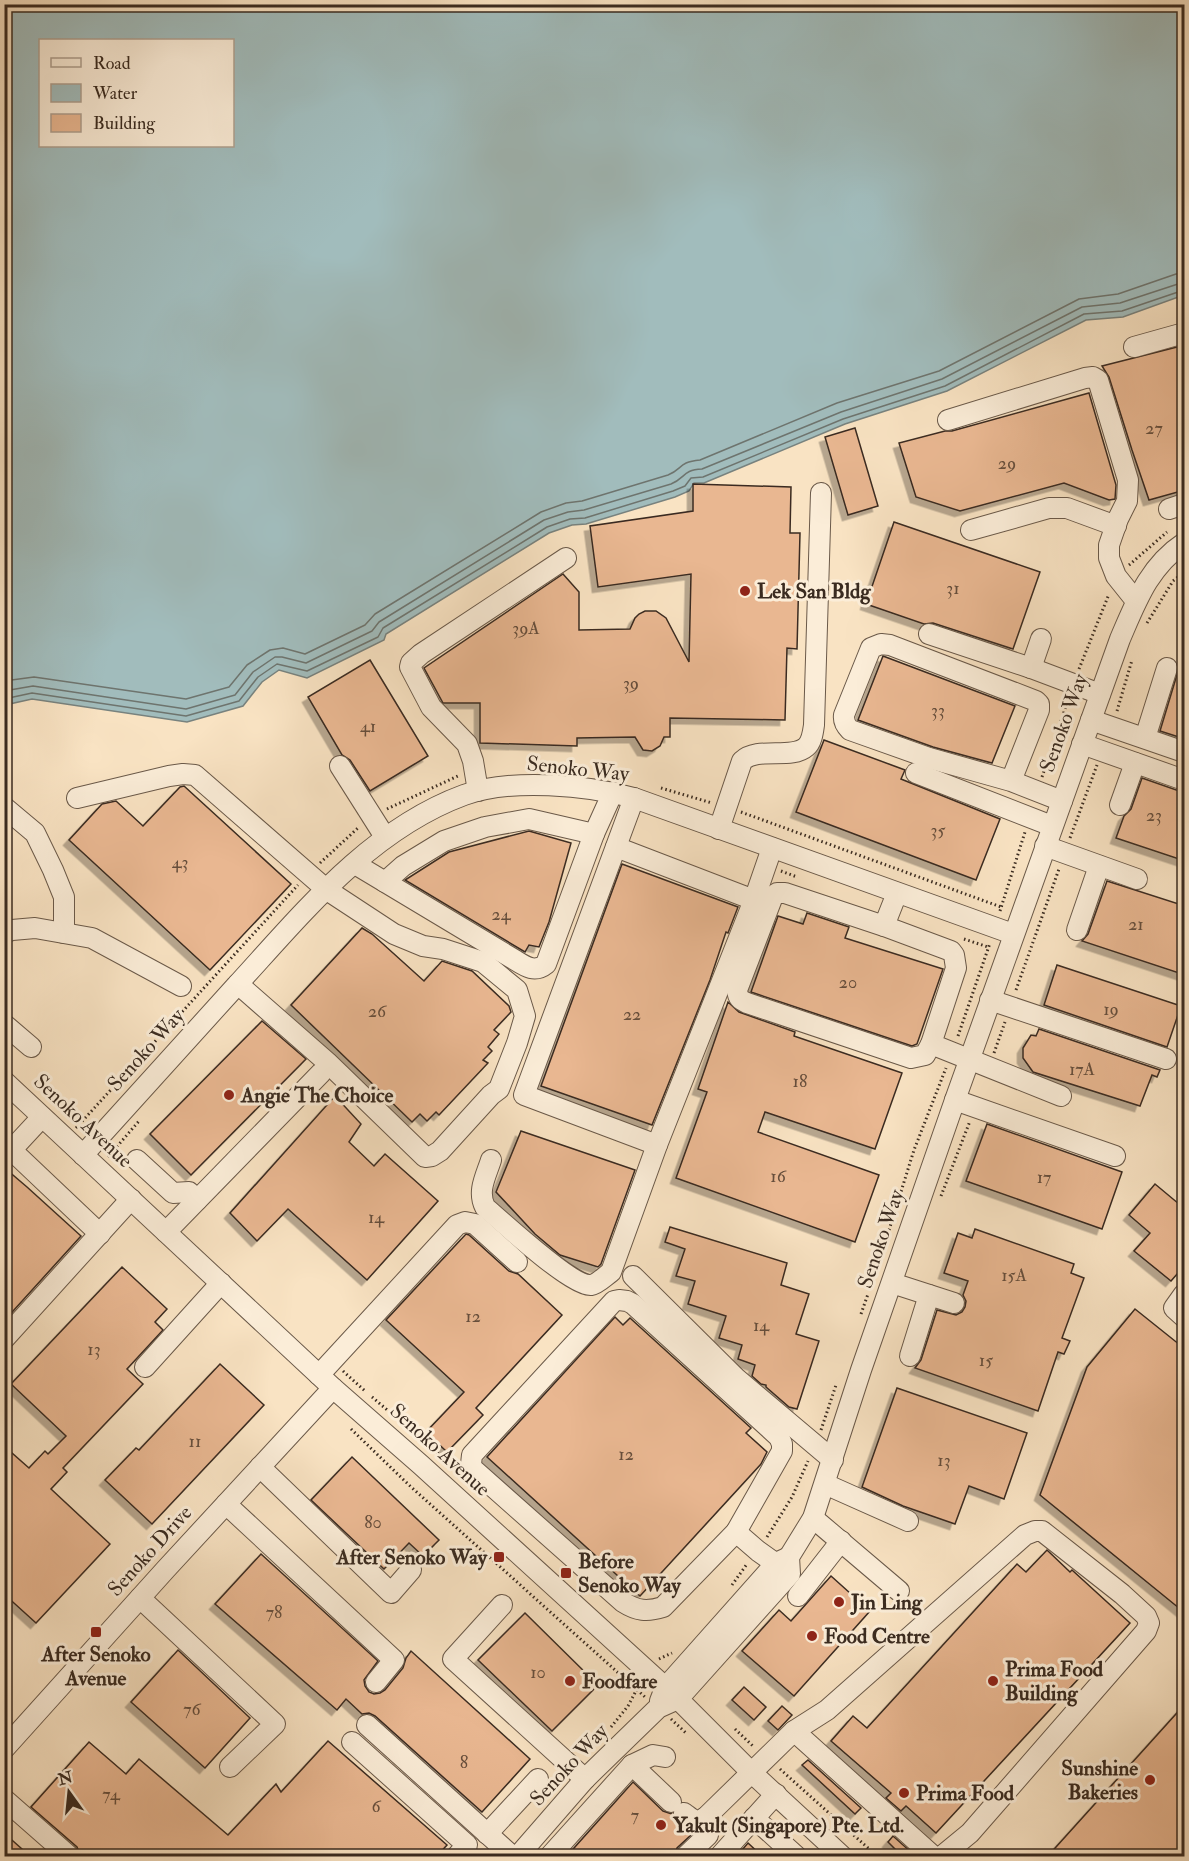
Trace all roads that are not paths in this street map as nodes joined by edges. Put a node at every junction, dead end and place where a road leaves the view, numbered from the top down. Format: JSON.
{"nodes":[{"id":1,"x":1185,"y":333,"type":"edge"},
{"id":2,"x":1134,"y":347,"type":"dead end"},
{"id":3,"x":948,"y":420,"type":"dead end"},
{"id":4,"x":821,"y":493,"type":"dead end"},
{"id":5,"x":1116,"y":526,"type":"junction"},
{"id":6,"x":971,"y":530,"type":"dead end"},
{"id":7,"x":1179,"y":536,"type":"edge"},
{"id":8,"x":566,"y":558,"type":"dead end"},
{"id":9,"x":1136,"y":601,"type":"junction"},
{"id":10,"x":928,"y":634,"type":"dead end"},
{"id":11,"x":1041,"y":639,"type":"dead end"},
{"id":12,"x":1031,"y":668,"type":"junction"},
{"id":13,"x":1167,"y":668,"type":"dead end"},
{"id":14,"x":1100,"y":694,"type":"junction"},
{"id":15,"x":1090,"y":720,"type":"junction"},
{"id":16,"x":1144,"y":738,"type":"junction"},
{"id":17,"x":1082,"y":744,"type":"junction"},
{"id":18,"x":1185,"y":752,"type":"edge"},
{"id":19,"x":1134,"y":763,"type":"junction"},
{"id":20,"x":340,"y":766,"type":"dead end"},
{"id":21,"x":916,"y":773,"type":"dead end"},
{"id":22,"x":1185,"y":780,"type":"edge"},
{"id":23,"x":1011,"y":781,"type":"junction"},
{"id":24,"x":478,"y":791,"type":"junction"},
{"id":25,"x":613,"y":792,"type":"junction"},
{"id":26,"x":77,"y":798,"type":"dead end"},
{"id":27,"x":634,"y":798,"type":"junction"},
{"id":28,"x":1062,"y":801,"type":"junction"},
{"id":29,"x":1120,"y":805,"type":"dead end"},
{"id":30,"x":4,"y":807,"type":"edge"},
{"id":31,"x":1052,"y":826,"type":"junction"},
{"id":32,"x":719,"y":829,"type":"junction"},
{"id":33,"x":594,"y":834,"type":"junction"},
{"id":34,"x":385,"y":837,"type":"junction"},
{"id":35,"x":1045,"y":846,"type":"junction"},
{"id":36,"x":616,"y":847,"type":"junction"},
{"id":37,"x":772,"y":848,"type":"junction"},
{"id":38,"x":355,"y":864,"type":"junction"},
{"id":39,"x":1100,"y":866,"type":"junction"},
{"id":40,"x":1137,"y":879,"type":"dead end"},
{"id":41,"x":385,"y":882,"type":"junction"},
{"id":42,"x":327,"y":890,"type":"junction"},
{"id":43,"x":897,"y":893,"type":"junction"},
{"id":44,"x":754,"y":900,"type":"junction"},
{"id":45,"x":884,"y":926,"type":"junction"},
{"id":46,"x":1077,"y":930,"type":"dead end"},
{"id":47,"x":1004,"y":931,"type":"junction"},
{"id":48,"x":4,"y":933,"type":"edge"},
{"id":49,"x":64,"y":933,"type":"junction"},
{"id":50,"x":238,"y":984,"type":"junction"},
{"id":51,"x":181,"y":986,"type":"dead end"},
{"id":52,"x":990,"y":1000,"type":"junction"},
{"id":53,"x":4,"y":1024,"type":"edge"},
{"id":54,"x":931,"y":1044,"type":"junction"},
{"id":55,"x":31,"y":1047,"type":"dead end"},
{"id":56,"x":961,"y":1056,"type":"junction"},
{"id":57,"x":1166,"y":1059,"type":"dead end"},
{"id":58,"x":321,"y":1073,"type":"dead end"},
{"id":59,"x":4,"y":1081,"type":"edge"},
{"id":60,"x":1061,"y":1096,"type":"dead end"},
{"id":61,"x":955,"y":1100,"type":"junction"},
{"id":62,"x":42,"y":1117,"type":"junction"},
{"id":63,"x":657,"y":1145,"type":"junction"},
{"id":64,"x":7,"y":1151,"type":"edge"},
{"id":65,"x":83,"y":1155,"type":"junction"},
{"id":66,"x":1115,"y":1156,"type":"dead end"},
{"id":67,"x":137,"y":1160,"type":"dead end"},
{"id":68,"x":491,"y":1160,"type":"dead end"},
{"id":69,"x":131,"y":1199,"type":"junction"},
{"id":70,"x":197,"y":1200,"type":"junction"},
{"id":71,"x":166,"y":1232,"type":"junction"},
{"id":72,"x":100,"y":1234,"type":"junction"},
{"id":73,"x":517,"y":1262,"type":"dead end"},
{"id":74,"x":633,"y":1276,"type":"dead end"},
{"id":75,"x":221,"y":1283,"type":"junction"},
{"id":76,"x":892,"y":1283,"type":"junction"},
{"id":77,"x":929,"y":1295,"type":"junction"},
{"id":78,"x":954,"y":1303,"type":"dead end"},
{"id":79,"x":4,"y":1339,"type":"edge"},
{"id":80,"x":910,"y":1356,"type":"dead end"},
{"id":81,"x":145,"y":1367,"type":"dead end"},
{"id":82,"x":326,"y":1382,"type":"junction"},
{"id":83,"x":833,"y":1460,"type":"junction"},
{"id":84,"x":260,"y":1467,"type":"junction"},
{"id":85,"x":825,"y":1484,"type":"junction"},
{"id":86,"x":226,"y":1503,"type":"junction"},
{"id":87,"x":813,"y":1518,"type":"junction"},
{"id":88,"x":908,"y":1521,"type":"dead end"},
{"id":89,"x":736,"y":1532,"type":"junction"},
{"id":90,"x":841,"y":1541,"type":"junction"},
{"id":91,"x":785,"y":1565,"type":"junction"},
{"id":92,"x":411,"y":1570,"type":"dead end"},
{"id":93,"x":899,"y":1591,"type":"dead end"},
{"id":94,"x":798,"y":1596,"type":"dead end"},
{"id":95,"x":140,"y":1598,"type":"junction"},
{"id":96,"x":502,"y":1605,"type":"dead end"},
{"id":97,"x":376,"y":1682,"type":"dead end"},
{"id":98,"x":671,"y":1694,"type":"junction"},
{"id":99,"x":366,"y":1725,"type":"dead end"},
{"id":100,"x":794,"y":1731,"type":"junction"},
{"id":101,"x":352,"y":1742,"type":"dead end"},
{"id":102,"x":4,"y":1749,"type":"edge"},
{"id":103,"x":665,"y":1757,"type":"dead end"},
{"id":104,"x":632,"y":1766,"type":"junction"},
{"id":105,"x":230,"y":1767,"type":"dead end"},
{"id":106,"x":752,"y":1773,"type":"junction"},
{"id":107,"x":538,"y":1779,"type":"dead end"},
{"id":108,"x":585,"y":1779,"type":"junction"},
{"id":109,"x":776,"y":1794,"type":"junction"},
{"id":110,"x":8,"y":1808,"type":"edge"},
{"id":111,"x":712,"y":1811,"type":"junction"},
{"id":112,"x":754,"y":1818,"type":"junction"},
{"id":113,"x":487,"y":1834,"type":"junction"},
{"id":114,"x":69,"y":1857,"type":"edge"},
{"id":115,"x":457,"y":1857,"type":"edge"},
{"id":116,"x":512,"y":1857,"type":"edge"},
{"id":117,"x":518,"y":1857,"type":"edge"},
{"id":118,"x":550,"y":1857,"type":"edge"},
{"id":119,"x":686,"y":1857,"type":"edge"},
{"id":120,"x":720,"y":1857,"type":"edge"},
{"id":121,"x":796,"y":1857,"type":"edge"},
{"id":122,"x":842,"y":1857,"type":"edge"},
{"id":123,"x":933,"y":1857,"type":"edge"},
{"id":124,"x":942,"y":1857,"type":"edge"}],
"edges":[{"from":1,"to":2,"type":"street"},
{"from":3,"to":5,"type":"street"},
{"from":4,"to":32,"type":"street"},
{"from":5,"to":6,"type":"street"},
{"from":5,"to":9,"type":"street"},
{"from":7,"to":9,"type":"street","name":"Senoko Way"},
{"from":8,"to":24,"type":"street"},
{"from":9,"to":14,"type":"street","name":"Senoko Way"},
{"from":10,"to":12,"type":"street"},
{"from":11,"to":12,"type":"street"},
{"from":12,"to":14,"type":"street"},
{"from":13,"to":16,"type":"street"},
{"from":14,"to":15,"type":"street","name":"Senoko Way"},
{"from":15,"to":16,"type":"street"},
{"from":15,"to":17,"type":"street","name":"Senoko Way"},
{"from":16,"to":18,"type":"street"},
{"from":17,"to":19,"type":"street"},
{"from":17,"to":28,"type":"street","name":"Senoko Way"},
{"from":19,"to":22,"type":"street"},
{"from":19,"to":29,"type":"street"},
{"from":20,"to":34,"type":"street"},
{"from":21,"to":31,"type":"street"},
{"from":23,"to":23,"type":"street"},
{"from":23,"to":28,"type":"street"},
{"from":24,"to":25,"type":"street","name":"Senoko Way"},
{"from":24,"to":34,"type":"street","name":"Senoko Way"},
{"from":25,"to":27,"type":"street","name":"Senoko Way"},
{"from":25,"to":33,"type":"street"},
{"from":26,"to":42,"type":"street"},
{"from":27,"to":32,"type":"street","name":"Senoko Way"},
{"from":27,"to":36,"type":"street"},
{"from":28,"to":31,"type":"street","name":"Senoko Way"},
{"from":30,"to":49,"type":"street"},
{"from":31,"to":35,"type":"street","name":"Senoko Way"},
{"from":32,"to":37,"type":"street","name":"Senoko Way"},
{"from":33,"to":41,"type":"street"},
{"from":33,"to":41,"type":"street"},
{"from":34,"to":38,"type":"street","name":"Senoko Way"},
{"from":35,"to":39,"type":"street"},
{"from":35,"to":47,"type":"street","name":"Senoko Way"},
{"from":36,"to":44,"type":"street"},
{"from":36,"to":63,"type":"street"},
{"from":37,"to":43,"type":"street","name":"Senoko Way"},
{"from":37,"to":44,"type":"street"},
{"from":38,"to":41,"type":"street"},
{"from":38,"to":42,"type":"street","name":"Senoko Way"},
{"from":39,"to":40,"type":"street"},
{"from":39,"to":46,"type":"street"},
{"from":42,"to":50,"type":"street","name":"Senoko Way"},
{"from":42,"to":50,"type":"street"},
{"from":43,"to":45,"type":"street"},
{"from":43,"to":47,"type":"street","name":"Senoko Way"},
{"from":44,"to":63,"type":"street"},
{"from":45,"to":54,"type":"street"},
{"from":45,"to":54,"type":"street"},
{"from":47,"to":52,"type":"street","name":"Senoko Way"},
{"from":48,"to":49,"type":"street"},
{"from":49,"to":51,"type":"street"},
{"from":50,"to":65,"type":"street","name":"Senoko Way"},
{"from":52,"to":56,"type":"street","name":"Senoko Way"},
{"from":52,"to":57,"type":"street"},
{"from":53,"to":55,"type":"street"},
{"from":54,"to":56,"type":"street"},
{"from":56,"to":60,"type":"street"},
{"from":56,"to":61,"type":"street","name":"Senoko Way"},
{"from":58,"to":70,"type":"street"},
{"from":59,"to":62,"type":"street","name":"Senoko Avenue"},
{"from":61,"to":66,"type":"street"},
{"from":61,"to":76,"type":"street","name":"Senoko Way"},
{"from":62,"to":64,"type":"street"},
{"from":62,"to":65,"type":"street","name":"Senoko Avenue"},
{"from":63,"to":68,"type":"street"},
{"from":64,"to":72,"type":"street"},
{"from":65,"to":69,"type":"street","name":"Senoko Avenue"},
{"from":67,"to":70,"type":"street"},
{"from":69,"to":71,"type":"street","name":"Senoko Avenue"},
{"from":69,"to":72,"type":"street"},
{"from":70,"to":71,"type":"street"},
{"from":71,"to":75,"type":"street","name":"Senoko Avenue"},
{"from":72,"to":79,"type":"street"},
{"from":73,"to":82,"type":"street","name":"Senoko Drive"},
{"from":74,"to":83,"type":"street"},
{"from":75,"to":81,"type":"street"},
{"from":75,"to":82,"type":"street","name":"Senoko Avenue"},
{"from":76,"to":77,"type":"street"},
{"from":76,"to":83,"type":"street","name":"Senoko Way"},
{"from":77,"to":78,"type":"street"},
{"from":77,"to":80,"type":"street"},
{"from":82,"to":84,"type":"street","name":"Senoko Drive"},
{"from":82,"to":98,"type":"street","name":"Senoko Avenue"},
{"from":83,"to":85,"type":"street","name":"Senoko Way"},
{"from":84,"to":86,"type":"street","name":"Senoko Drive"},
{"from":84,"to":92,"type":"street"},
{"from":85,"to":87,"type":"street","name":"Senoko Way"},
{"from":85,"to":88,"type":"street"},
{"from":86,"to":95,"type":"street","name":"Senoko Drive"},
{"from":86,"to":97,"type":"street"},
{"from":87,"to":90,"type":"street"},
{"from":87,"to":91,"type":"street","name":"Senoko Way"},
{"from":89,"to":89,"type":"street"},
{"from":89,"to":91,"type":"street"},
{"from":90,"to":93,"type":"street"},
{"from":90,"to":94,"type":"street"},
{"from":91,"to":98,"type":"street","name":"Senoko Way"},
{"from":95,"to":102,"type":"street","name":"Senoko Drive"},
{"from":95,"to":105,"type":"street"},
{"from":96,"to":108,"type":"street"},
{"from":98,"to":106,"type":"street","name":"Senoko Avenue"},
{"from":98,"to":108,"type":"street","name":"Senoko Way"},
{"from":99,"to":113,"type":"street"},
{"from":100,"to":106,"type":"street"},
{"from":100,"to":123,"type":"street"},
{"from":100,"to":124,"type":"street"},
{"from":101,"to":115,"type":"street"},
{"from":103,"to":104,"type":"street"},
{"from":104,"to":111,"type":"street"},
{"from":104,"to":118,"type":"street"},
{"from":106,"to":109,"type":"street","name":"Senoko Avenue"},
{"from":106,"to":111,"type":"street"},
{"from":107,"to":113,"type":"street"},
{"from":108,"to":117,"type":"street","name":"Senoko Way"},
{"from":109,"to":112,"type":"street"},
{"from":109,"to":122,"type":"street","name":"Senoko Avenue"},
{"from":110,"to":114,"type":"street"},
{"from":111,"to":119,"type":"street"},
{"from":112,"to":120,"type":"street"},
{"from":112,"to":121,"type":"street"},
{"from":113,"to":116,"type":"street"}]}
